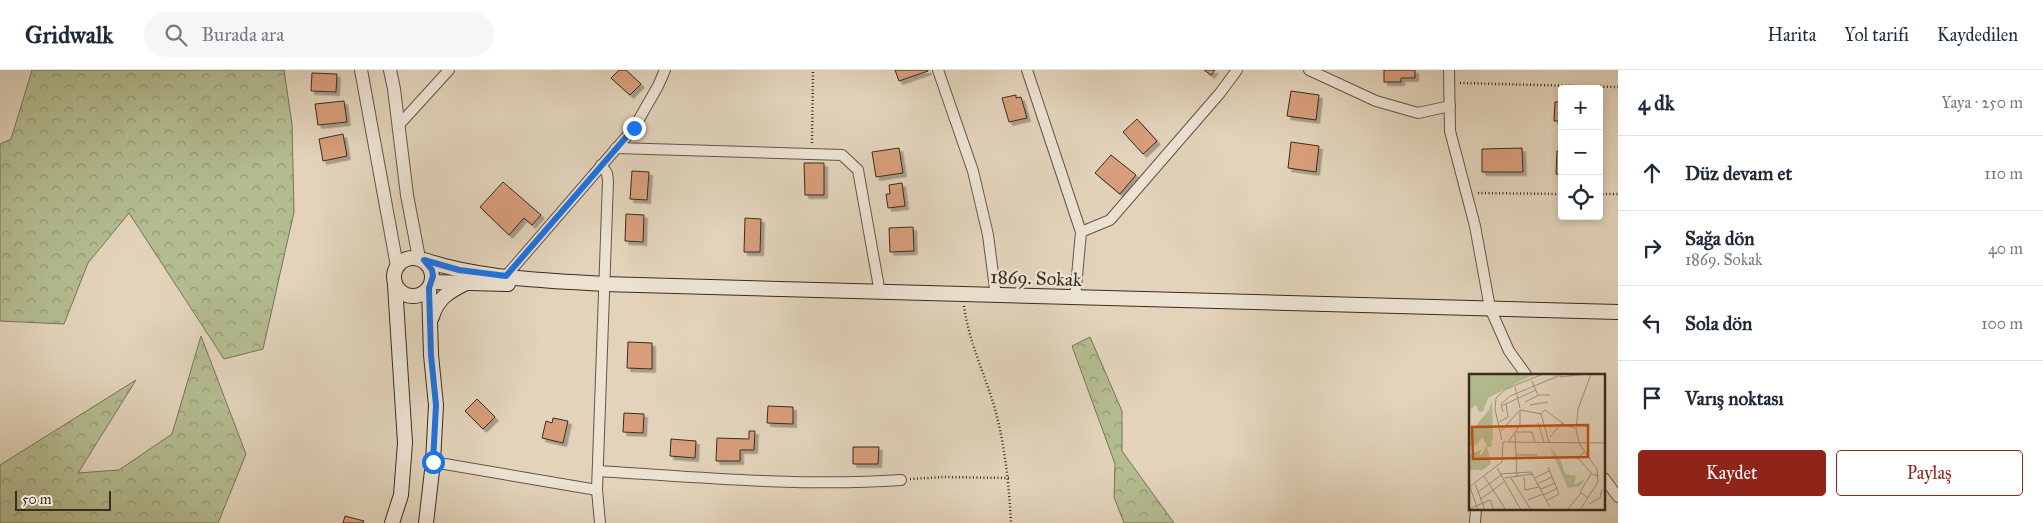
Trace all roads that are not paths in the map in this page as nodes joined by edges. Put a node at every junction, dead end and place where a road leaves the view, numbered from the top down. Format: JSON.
{"nodes":[{"id":1,"x":361,"y":70,"type":"edge"},
{"id":2,"x":390,"y":70,"type":"edge"},
{"id":3,"x":449,"y":70,"type":"edge"},
{"id":4,"x":665,"y":70,"type":"edge"},
{"id":5,"x":938,"y":70,"type":"edge"},
{"id":6,"x":1027,"y":70,"type":"edge"},
{"id":7,"x":1237,"y":70,"type":"edge"},
{"id":8,"x":1309,"y":70,"type":"edge"},
{"id":9,"x":1449,"y":70,"type":"edge"},
{"id":10,"x":1450,"y":106,"type":"junction"},
{"id":11,"x":398,"y":126,"type":"junction"},
{"id":12,"x":616,"y":148,"type":"junction"},
{"id":13,"x":601,"y":165,"type":"junction"},
{"id":14,"x":1081,"y":232,"type":"junction"},
{"id":15,"x":421,"y":259,"type":"junction"},
{"id":16,"x":397,"y":266,"type":"junction"},
{"id":17,"x":506,"y":276,"type":"junction"},
{"id":18,"x":581,"y":282,"type":"junction"},
{"id":19,"x":465,"y":283,"type":"junction"},
{"id":20,"x":603,"y":284,"type":"junction"},
{"id":21,"x":395,"y":285,"type":"junction"},
{"id":22,"x":430,"y":285,"type":"junction"},
{"id":23,"x":880,"y":293,"type":"junction"},
{"id":24,"x":996,"y":296,"type":"junction"},
{"id":25,"x":1075,"y":298,"type":"junction"},
{"id":26,"x":1490,"y":308,"type":"junction"},
{"id":27,"x":1618,"y":312,"type":"edge"},
{"id":28,"x":430,"y":323,"type":"junction"},
{"id":29,"x":1526,"y":374,"type":"edge"},
{"id":30,"x":433,"y":462,"type":"junction"},
{"id":31,"x":598,"y":471,"type":"junction"},
{"id":32,"x":901,"y":480,"type":"road end"},
{"id":33,"x":1606,"y":481,"type":"edge"},
{"id":34,"x":597,"y":490,"type":"junction"},
{"id":35,"x":1618,"y":497,"type":"edge"},
{"id":36,"x":1476,"y":510,"type":"edge"},
{"id":37,"x":392,"y":523,"type":"edge"},
{"id":38,"x":426,"y":523,"type":"edge"},
{"id":39,"x":600,"y":523,"type":"edge"},
{"id":40,"x":1475,"y":523,"type":"edge"}],
"edges":[{"from":1,"to":16,"type":"street"},
{"from":2,"to":11,"type":"street"},
{"from":3,"to":11,"type":"street"},
{"from":4,"to":12,"type":"street"},
{"from":5,"to":24,"type":"street"},
{"from":6,"to":14,"type":"street"},
{"from":7,"to":14,"type":"street"},
{"from":8,"to":10,"type":"street"},
{"from":9,"to":10,"type":"street"},
{"from":10,"to":26,"type":"street"},
{"from":11,"to":15,"type":"street"},
{"from":12,"to":13,"type":"street"},
{"from":12,"to":23,"type":"street"},
{"from":13,"to":17,"type":"street"},
{"from":13,"to":20,"type":"street"},
{"from":14,"to":25,"type":"street"},
{"from":15,"to":16,"type":"main road"},
{"from":15,"to":17,"type":"main road","name":"1869. Sokak"},
{"from":15,"to":22,"type":"main road"},
{"from":16,"to":21,"type":"main road"},
{"from":17,"to":18,"type":"main road","name":"1869. Sokak"},
{"from":18,"to":19,"type":"main road","name":"1869. Sokak"},
{"from":18,"to":20,"type":"main road","name":"1869. Sokak"},
{"from":19,"to":22,"type":"main road","name":"1869. Sokak"},
{"from":19,"to":28,"type":"main road"},
{"from":20,"to":23,"type":"main road","name":"1869. Sokak"},
{"from":20,"to":31,"type":"street"},
{"from":21,"to":22,"type":"main road"},
{"from":21,"to":37,"type":"main road"},
{"from":22,"to":28,"type":"main road"},
{"from":23,"to":24,"type":"main road","name":"1869. Sokak"},
{"from":24,"to":25,"type":"main road","name":"1869. Sokak"},
{"from":25,"to":26,"type":"main road","name":"1869. Sokak"},
{"from":26,"to":27,"type":"main road","name":"1869. Sokak"},
{"from":26,"to":29,"type":"street"},
{"from":28,"to":30,"type":"main road"},
{"from":30,"to":34,"type":"street"},
{"from":30,"to":38,"type":"main road"},
{"from":31,"to":32,"type":"street"},
{"from":31,"to":34,"type":"street"},
{"from":33,"to":35,"type":"street"},
{"from":34,"to":39,"type":"street"},
{"from":36,"to":40,"type":"street"}]}
